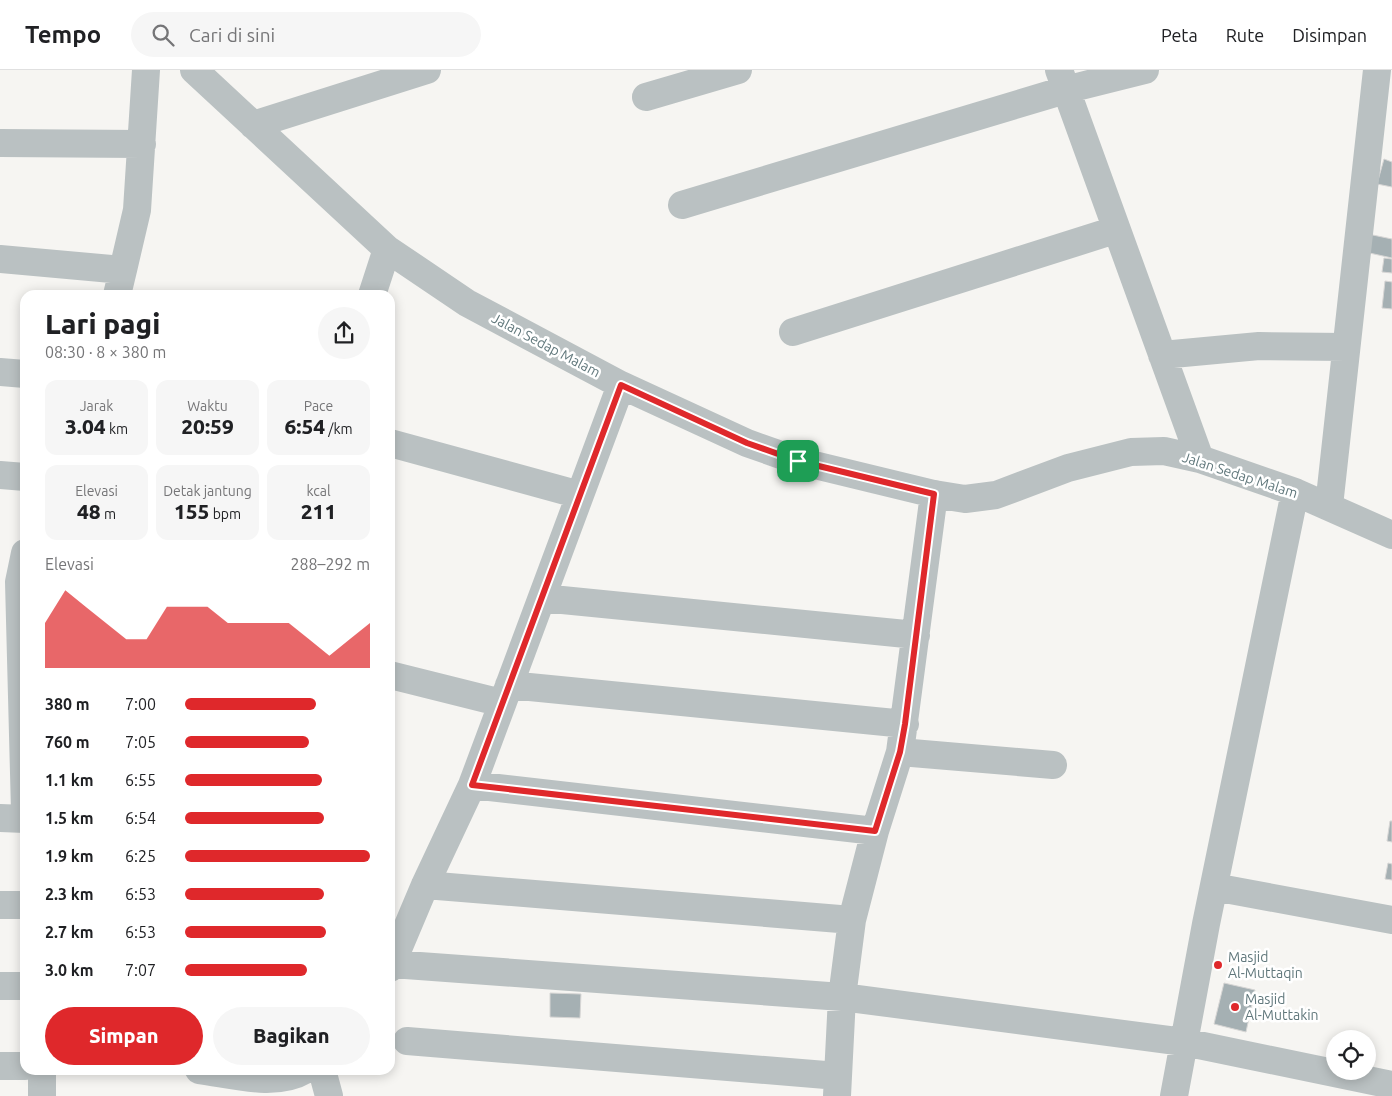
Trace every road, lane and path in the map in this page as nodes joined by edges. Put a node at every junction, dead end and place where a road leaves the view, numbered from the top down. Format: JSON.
{"nodes":[{"id":1,"x":146,"y":70,"type":"edge"},
{"id":2,"x":194,"y":70,"type":"edge"},
{"id":3,"x":427,"y":70,"type":"edge"},
{"id":4,"x":738,"y":70,"type":"edge"},
{"id":5,"x":1145,"y":70,"type":"edge"},
{"id":6,"x":1377,"y":70,"type":"edge"},
{"id":7,"x":1062,"y":80,"type":"edge"},
{"id":8,"x":646,"y":97,"type":"dead end"},
{"id":9,"x":253,"y":125,"type":"junction"},
{"id":10,"x":0,"y":143,"type":"edge"},
{"id":11,"x":142,"y":144,"type":"junction"},
{"id":12,"x":682,"y":205,"type":"dead end"},
{"id":13,"x":1115,"y":230,"type":"junction"},
{"id":14,"x":388,"y":249,"type":"junction"},
{"id":15,"x":0,"y":259,"type":"edge"},
{"id":16,"x":120,"y":283,"type":"edge"},
{"id":17,"x":374,"y":290,"type":"edge"},
{"id":18,"x":793,"y":332,"type":"dead end"},
{"id":19,"x":1346,"y":347,"type":"junction"},
{"id":20,"x":1162,"y":355,"type":"junction"},
{"id":21,"x":0,"y":372,"type":"edge"},
{"id":22,"x":20,"y":374,"type":"edge"},
{"id":23,"x":621,"y":385,"type":"junction"},
{"id":24,"x":395,"y":444,"type":"edge"},
{"id":25,"x":1200,"y":459,"type":"junction"},
{"id":26,"x":0,"y":475,"type":"edge"},
{"id":27,"x":20,"y":477,"type":"edge"},
{"id":28,"x":1295,"y":492,"type":"junction"},
{"id":29,"x":934,"y":494,"type":"junction"},
{"id":30,"x":580,"y":495,"type":"junction"},
{"id":31,"x":1329,"y":506,"type":"junction"},
{"id":32,"x":1392,"y":535,"type":"edge"},
{"id":33,"x":20,"y":568,"type":"edge"},
{"id":34,"x":15,"y":582,"type":"edge"},
{"id":35,"x":542,"y":598,"type":"junction"},
{"id":36,"x":11,"y":632,"type":"edge"},
{"id":37,"x":916,"y":635,"type":"junction"},
{"id":38,"x":395,"y":676,"type":"edge"},
{"id":39,"x":505,"y":694,"type":"junction"},
{"id":40,"x":905,"y":724,"type":"junction"},
{"id":41,"x":11,"y":726,"type":"edge"},
{"id":42,"x":900,"y":752,"type":"junction"},
{"id":43,"x":1053,"y":765,"type":"dead end"},
{"id":44,"x":20,"y":781,"type":"edge"},
{"id":45,"x":472,"y":785,"type":"junction"},
{"id":46,"x":0,"y":818,"type":"edge"},
{"id":47,"x":20,"y":819,"type":"edge"},
{"id":48,"x":875,"y":831,"type":"junction"},
{"id":49,"x":425,"y":885,"type":"junction"},
{"id":50,"x":1214,"y":887,"type":"junction"},
{"id":51,"x":0,"y":905,"type":"edge"},
{"id":52,"x":20,"y":905,"type":"edge"},
{"id":53,"x":852,"y":920,"type":"junction"},
{"id":54,"x":1392,"y":920,"type":"edge"},
{"id":55,"x":395,"y":956,"type":"edge"},
{"id":56,"x":395,"y":966,"type":"edge"},
{"id":57,"x":0,"y":986,"type":"edge"},
{"id":58,"x":20,"y":986,"type":"edge"},
{"id":59,"x":842,"y":996,"type":"junction"},
{"id":60,"x":407,"y":1041,"type":"dead end"},
{"id":61,"x":1184,"y":1042,"type":"junction"},
{"id":62,"x":0,"y":1066,"type":"edge"},
{"id":63,"x":20,"y":1066,"type":"edge"},
{"id":64,"x":42,"y":1075,"type":"edge"},
{"id":65,"x":242,"y":1075,"type":"edge"},
{"id":66,"x":293,"y":1075,"type":"edge"},
{"id":67,"x":323,"y":1075,"type":"edge"},
{"id":68,"x":1392,"y":1084,"type":"edge"},
{"id":69,"x":837,"y":1086,"type":"edge"},
{"id":70,"x":42,"y":1096,"type":"edge"},
{"id":71,"x":329,"y":1096,"type":"edge"},
{"id":72,"x":1174,"y":1096,"type":"edge"}],
"edges":[{"from":1,"to":11,"type":"street"},
{"from":2,"to":9,"type":"street","name":"Jalan Sedap Malam"},
{"from":3,"to":9,"type":"street"},
{"from":4,"to":8,"type":"street"},
{"from":5,"to":7,"type":"street"},
{"from":6,"to":19,"type":"street"},
{"from":7,"to":12,"type":"street"},
{"from":7,"to":13,"type":"street"},
{"from":9,"to":14,"type":"street","name":"Jalan Sedap Malam"},
{"from":10,"to":11,"type":"street"},
{"from":11,"to":16,"type":"street"},
{"from":13,"to":18,"type":"street"},
{"from":13,"to":20,"type":"street"},
{"from":14,"to":17,"type":"street"},
{"from":14,"to":23,"type":"street","name":"Jalan Sedap Malam"},
{"from":15,"to":16,"type":"street"},
{"from":19,"to":20,"type":"street"},
{"from":19,"to":31,"type":"street"},
{"from":20,"to":25,"type":"street"},
{"from":21,"to":22,"type":"street"},
{"from":23,"to":29,"type":"street","name":"Jalan Sedap Malam"},
{"from":23,"to":30,"type":"street"},
{"from":24,"to":30,"type":"street"},
{"from":25,"to":28,"type":"street","name":"Jalan Sedap Malam"},
{"from":25,"to":29,"type":"street","name":"Jalan Sedap Malam"},
{"from":26,"to":27,"type":"street"},
{"from":28,"to":31,"type":"street","name":"Jalan Sedap Malam"},
{"from":28,"to":50,"type":"street"},
{"from":29,"to":37,"type":"street"},
{"from":30,"to":35,"type":"street"},
{"from":31,"to":32,"type":"street","name":"Jalan Sedap Malam"},
{"from":33,"to":34,"type":"street"},
{"from":34,"to":36,"type":"street"},
{"from":35,"to":37,"type":"street"},
{"from":35,"to":39,"type":"street"},
{"from":36,"to":41,"type":"street"},
{"from":37,"to":40,"type":"street"},
{"from":38,"to":39,"type":"street"},
{"from":39,"to":40,"type":"street"},
{"from":39,"to":45,"type":"street"},
{"from":40,"to":42,"type":"street"},
{"from":41,"to":44,"type":"street"},
{"from":42,"to":43,"type":"street"},
{"from":42,"to":48,"type":"street"},
{"from":45,"to":48,"type":"street"},
{"from":45,"to":49,"type":"street"},
{"from":46,"to":47,"type":"street"},
{"from":48,"to":53,"type":"street"},
{"from":49,"to":53,"type":"street"},
{"from":49,"to":55,"type":"street"},
{"from":50,"to":54,"type":"street"},
{"from":50,"to":61,"type":"street"},
{"from":51,"to":52,"type":"street"},
{"from":53,"to":59,"type":"street"},
{"from":56,"to":59,"type":"street"},
{"from":57,"to":58,"type":"street"},
{"from":59,"to":61,"type":"street"},
{"from":59,"to":69,"type":"street"},
{"from":60,"to":69,"type":"street"},
{"from":61,"to":68,"type":"street"},
{"from":61,"to":72,"type":"street"},
{"from":62,"to":63,"type":"street"},
{"from":64,"to":70,"type":"street"},
{"from":65,"to":66,"type":"street"},
{"from":67,"to":71,"type":"street"}]}
